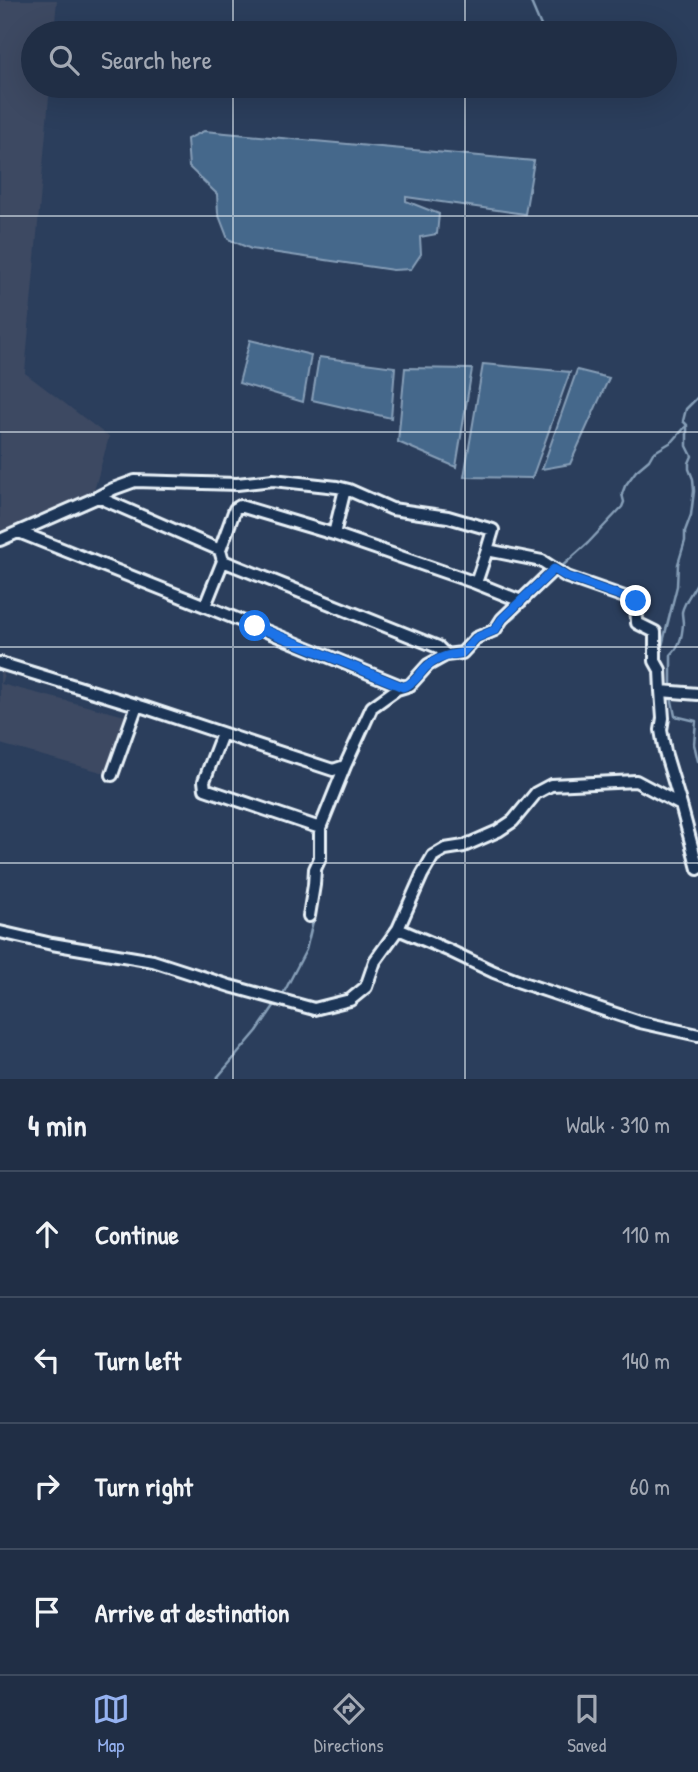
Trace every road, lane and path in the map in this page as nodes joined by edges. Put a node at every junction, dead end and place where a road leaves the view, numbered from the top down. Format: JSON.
{"nodes":[{"id":1,"x":345,"y":489,"type":"junction"},
{"id":2,"x":98,"y":497,"type":"junction"},
{"id":3,"x":19,"y":532,"type":"junction"},
{"id":4,"x":334,"y":534,"type":"junction"},
{"id":5,"x":0,"y":540,"type":"edge"},
{"id":6,"x":487,"y":550,"type":"junction"},
{"id":7,"x":222,"y":556,"type":"junction"},
{"id":8,"x":554,"y":569,"type":"junction"},
{"id":9,"x":476,"y":583,"type":"junction"},
{"id":10,"x":522,"y":601,"type":"junction"},
{"id":11,"x":205,"y":606,"type":"junction"},
{"id":12,"x":446,"y":655,"type":"junction"},
{"id":13,"x":0,"y":663,"type":"edge"},
{"id":14,"x":403,"y":687,"type":"junction"},
{"id":15,"x":668,"y":691,"type":"junction"},
{"id":16,"x":698,"y":694,"type":"edge"},
{"id":17,"x":137,"y":705,"type":"junction"},
{"id":18,"x":222,"y":734,"type":"junction"},
{"id":19,"x":345,"y":766,"type":"junction"},
{"id":20,"x":112,"y":775,"type":"dead end"},
{"id":21,"x":681,"y":805,"type":"junction"},
{"id":22,"x":320,"y":828,"type":"junction"},
{"id":23,"x":698,"y":869,"type":"edge"},
{"id":24,"x":309,"y":916,"type":"dead end"},
{"id":25,"x":398,"y":929,"type":"junction"},
{"id":26,"x":0,"y":932,"type":"edge"},
{"id":27,"x":698,"y":1035,"type":"edge"}],
"edges":[{"from":1,"to":2,"type":"street"},
{"from":1,"to":4,"type":"street"},
{"from":1,"to":6,"type":"street"},
{"from":2,"to":3,"type":"street"},
{"from":2,"to":7,"type":"street"},
{"from":3,"to":5,"type":"street"},
{"from":3,"to":11,"type":"street"},
{"from":4,"to":7,"type":"street"},
{"from":4,"to":9,"type":"street"},
{"from":6,"to":8,"type":"street"},
{"from":6,"to":9,"type":"street"},
{"from":7,"to":11,"type":"street"},
{"from":7,"to":12,"type":"street"},
{"from":8,"to":10,"type":"street"},
{"from":8,"to":15,"type":"street"},
{"from":9,"to":10,"type":"street"},
{"from":10,"to":12,"type":"street"},
{"from":11,"to":14,"type":"street"},
{"from":12,"to":14,"type":"street"},
{"from":13,"to":17,"type":"street"},
{"from":14,"to":19,"type":"street"},
{"from":15,"to":16,"type":"street"},
{"from":15,"to":21,"type":"street"},
{"from":17,"to":18,"type":"street"},
{"from":17,"to":20,"type":"street"},
{"from":18,"to":19,"type":"street"},
{"from":18,"to":22,"type":"street"},
{"from":19,"to":22,"type":"street"},
{"from":21,"to":23,"type":"street"},
{"from":21,"to":25,"type":"street"},
{"from":22,"to":24,"type":"street"},
{"from":25,"to":26,"type":"street"},
{"from":25,"to":27,"type":"street"}]}
